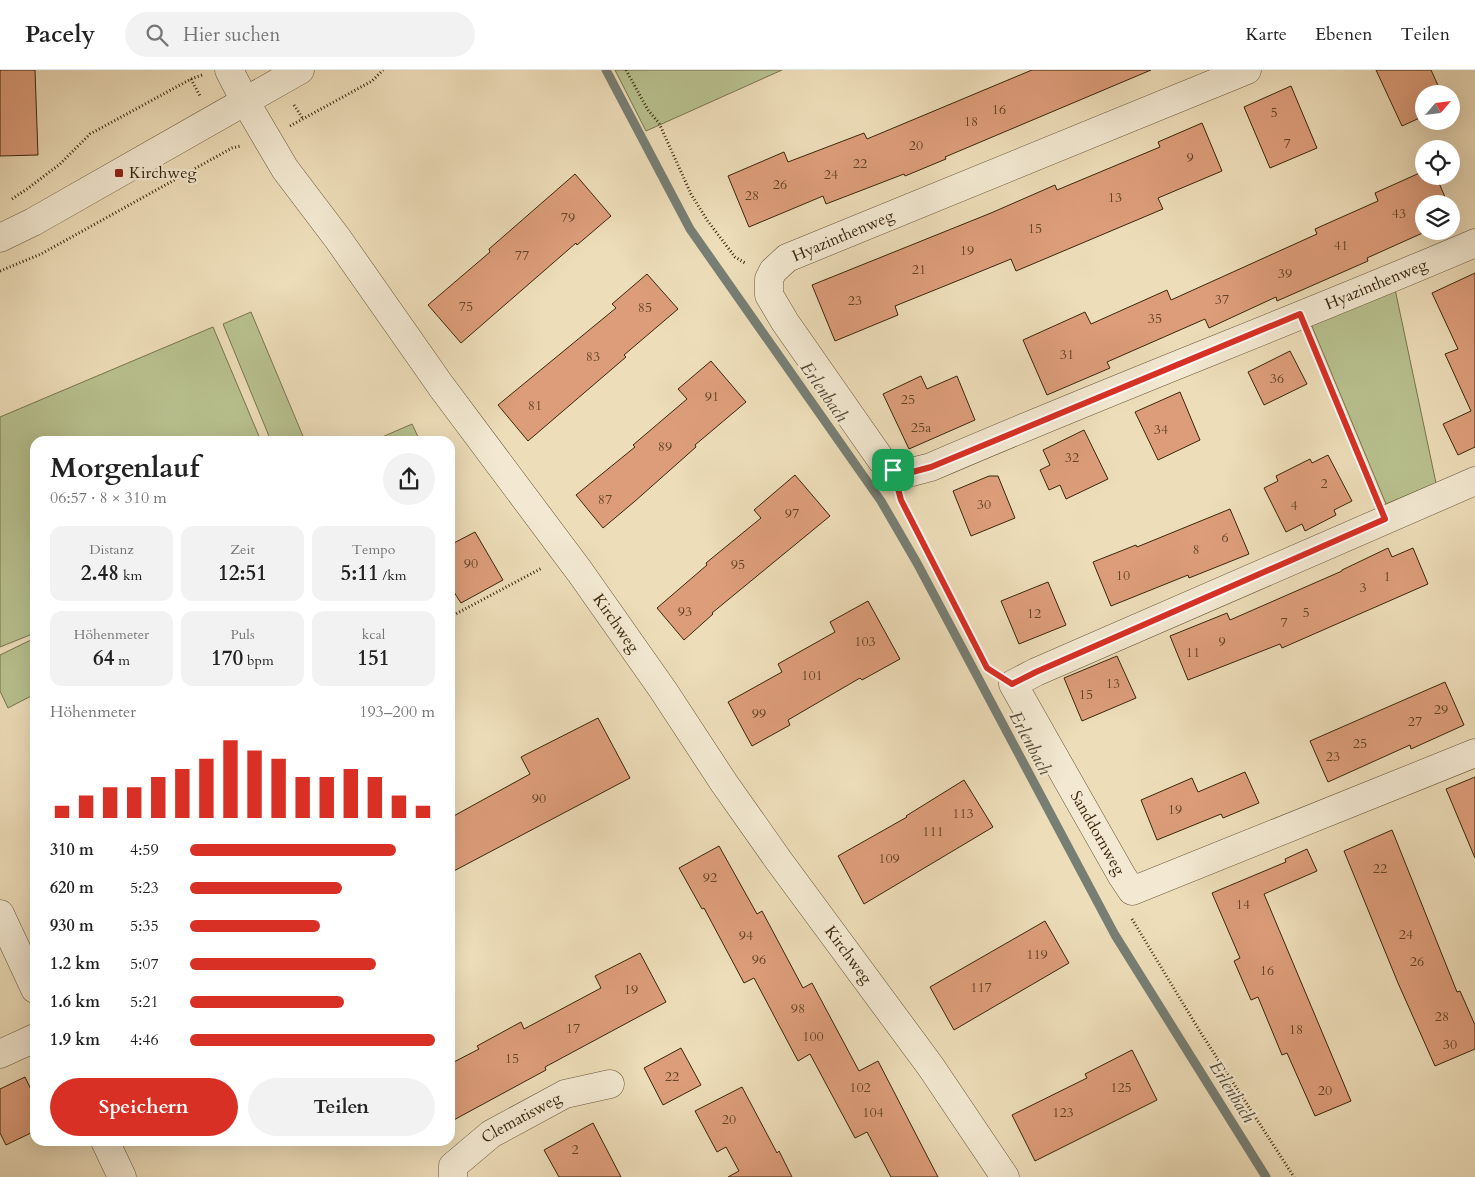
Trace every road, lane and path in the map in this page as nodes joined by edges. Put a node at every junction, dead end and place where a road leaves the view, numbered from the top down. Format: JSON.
{"nodes":[{"id":1,"x":300,"y":70,"type":"edge"},
{"id":2,"x":383,"y":70,"type":"edge"},
{"id":3,"x":626,"y":70,"type":"edge"},
{"id":4,"x":1248,"y":70,"type":"edge"},
{"id":5,"x":219,"y":72,"type":"edge"},
{"id":6,"x":245,"y":101,"type":"junction"},
{"id":7,"x":268,"y":139,"type":"junction"},
{"id":8,"x":8,"y":201,"type":"dead end"},
{"id":9,"x":0,"y":238,"type":"edge"},
{"id":10,"x":1475,"y":243,"type":"edge"},
{"id":11,"x":0,"y":271,"type":"edge"},
{"id":12,"x":769,"y":279,"type":"junction"},
{"id":13,"x":1300,"y":314,"type":"junction"},
{"id":14,"x":893,"y":470,"type":"junction"},
{"id":15,"x":1475,"y":481,"type":"edge"},
{"id":16,"x":1385,"y":519,"type":"junction"},
{"id":17,"x":567,"y":555,"type":"junction"},
{"id":18,"x":455,"y":614,"type":"edge"},
{"id":19,"x":1012,"y":684,"type":"junction"},
{"id":20,"x":1475,"y":753,"type":"edge"},
{"id":21,"x":1132,"y":891,"type":"junction"},
{"id":22,"x":0,"y":914,"type":"edge"},
{"id":23,"x":30,"y":978,"type":"edge"},
{"id":24,"x":30,"y":1040,"type":"edge"},
{"id":25,"x":0,"y":1054,"type":"edge"},
{"id":26,"x":610,"y":1084,"type":"dead end"},
{"id":27,"x":107,"y":1146,"type":"edge"},
{"id":28,"x":122,"y":1177,"type":"edge"},
{"id":29,"x":453,"y":1177,"type":"edge"},
{"id":30,"x":1005,"y":1177,"type":"edge"},
{"id":31,"x":1294,"y":1177,"type":"edge"}],
"edges":[{"from":1,"to":6,"type":"street"},
{"from":2,"to":7,"type":"path"},
{"from":3,"to":12,"type":"path"},
{"from":4,"to":12,"type":"street","name":"Hyazinthenweg"},
{"from":5,"to":6,"type":"street","name":"Kirchweg"},
{"from":5,"to":8,"type":"path"},
{"from":6,"to":7,"type":"street","name":"Kirchweg"},
{"from":6,"to":9,"type":"street"},
{"from":7,"to":11,"type":"path"},
{"from":7,"to":17,"type":"street","name":"Kirchweg"},
{"from":10,"to":13,"type":"street","name":"Hyazinthenweg"},
{"from":12,"to":14,"type":"street"},
{"from":13,"to":14,"type":"street","name":"Hyazinthenweg"},
{"from":13,"to":16,"type":"path"},
{"from":14,"to":19,"type":"path"},
{"from":15,"to":16,"type":"street"},
{"from":16,"to":19,"type":"street"},
{"from":17,"to":18,"type":"path"},
{"from":17,"to":30,"type":"street","name":"Kirchweg"},
{"from":19,"to":21,"type":"street","name":"Sanddornweg"},
{"from":20,"to":21,"type":"street","name":"Sanddornweg"},
{"from":21,"to":31,"type":"path"},
{"from":22,"to":23,"type":"street"},
{"from":24,"to":25,"type":"street"},
{"from":26,"to":29,"type":"street","name":"Clematisweg"},
{"from":27,"to":28,"type":"street"}]}
